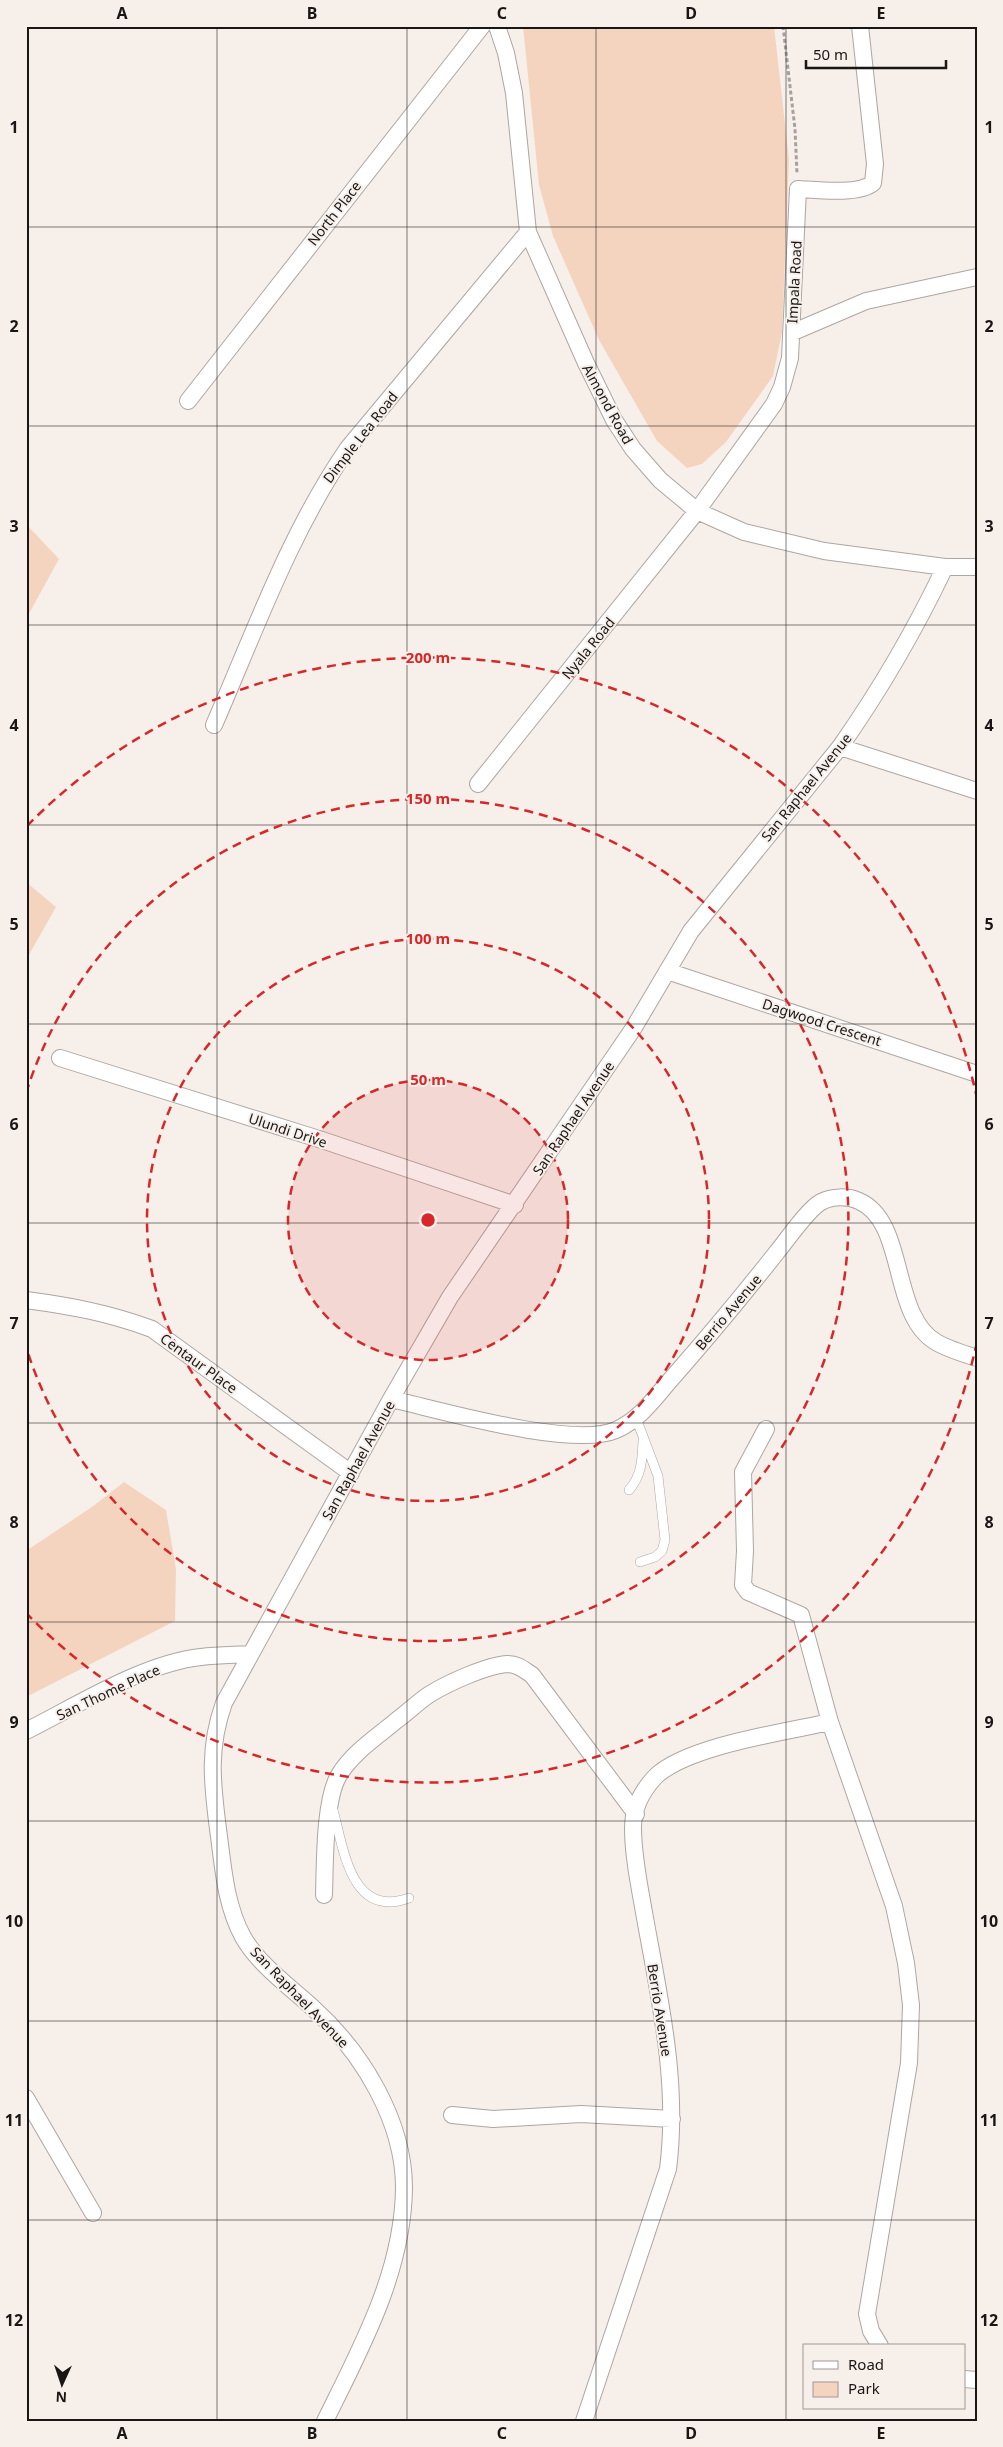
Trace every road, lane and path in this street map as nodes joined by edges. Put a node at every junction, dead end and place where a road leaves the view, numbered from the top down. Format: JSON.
{"nodes":[{"id":1,"x":482,"y":26,"type":"edge"},
{"id":2,"x":497,"y":26,"type":"edge"},
{"id":3,"x":783,"y":26,"type":"edge"},
{"id":4,"x":860,"y":26,"type":"edge"},
{"id":5,"x":798,"y":189,"type":"junction"},
{"id":6,"x":528,"y":232,"type":"junction"},
{"id":7,"x":977,"y":278,"type":"edge"},
{"id":8,"x":791,"y":333,"type":"junction"},
{"id":9,"x":188,"y":401,"type":"dead end"},
{"id":10,"x":697,"y":511,"type":"junction"},
{"id":11,"x":945,"y":567,"type":"junction"},
{"id":12,"x":977,"y":567,"type":"edge"},
{"id":13,"x":214,"y":725,"type":"dead end"},
{"id":14,"x":840,"y":746,"type":"junction"},
{"id":15,"x":478,"y":784,"type":"dead end"},
{"id":16,"x":977,"y":791,"type":"edge"},
{"id":17,"x":667,"y":971,"type":"junction"},
{"id":18,"x":60,"y":1058,"type":"dead end"},
{"id":19,"x":977,"y":1074,"type":"edge"},
{"id":20,"x":515,"y":1205,"type":"junction"},
{"id":21,"x":26,"y":1300,"type":"edge"},
{"id":22,"x":977,"y":1358,"type":"edge"},
{"id":23,"x":391,"y":1399,"type":"junction"},
{"id":24,"x":636,"y":1418,"type":"junction"},
{"id":25,"x":766,"y":1429,"type":"dead end"},
{"id":26,"x":643,"y":1437,"type":"junction"},
{"id":27,"x":351,"y":1473,"type":"junction"},
{"id":28,"x":629,"y":1490,"type":"dead end"},
{"id":29,"x":640,"y":1562,"type":"dead end"},
{"id":30,"x":251,"y":1654,"type":"junction"},
{"id":31,"x":830,"y":1722,"type":"junction"},
{"id":32,"x":26,"y":1731,"type":"edge"},
{"id":33,"x":331,"y":1803,"type":"junction"},
{"id":34,"x":636,"y":1814,"type":"junction"},
{"id":35,"x":324,"y":1895,"type":"dead end"},
{"id":36,"x":409,"y":1898,"type":"dead end"},
{"id":37,"x":26,"y":2098,"type":"edge"},
{"id":38,"x":452,"y":2115,"type":"dead end"},
{"id":39,"x":672,"y":2119,"type":"junction"},
{"id":40,"x":93,"y":2213,"type":"dead end"},
{"id":41,"x":879,"y":2344,"type":"edge"},
{"id":42,"x":325,"y":2421,"type":"edge"},
{"id":43,"x":584,"y":2421,"type":"edge"}],
"edges":[{"from":1,"to":9,"type":"street","name":"North Place"},
{"from":2,"to":6,"type":"street","name":"Almond Road"},
{"from":3,"to":5,"type":"path"},
{"from":4,"to":5,"type":"street"},
{"from":5,"to":8,"type":"street","name":"Impala Road"},
{"from":6,"to":10,"type":"street","name":"Almond Road"},
{"from":6,"to":13,"type":"street","name":"Dimple Lea Road"},
{"from":7,"to":8,"type":"street"},
{"from":8,"to":10,"type":"street","name":"Impala Road"},
{"from":10,"to":11,"type":"street","name":"Almond Road"},
{"from":10,"to":15,"type":"street","name":"Nyala Road"},
{"from":11,"to":12,"type":"street","name":"Almond Road"},
{"from":11,"to":14,"type":"street","name":"San Raphael Avenue"},
{"from":14,"to":16,"type":"street"},
{"from":14,"to":17,"type":"street","name":"San Raphael Avenue"},
{"from":17,"to":19,"type":"street","name":"Dagwood Crescent"},
{"from":17,"to":20,"type":"street","name":"San Raphael Avenue"},
{"from":18,"to":20,"type":"street","name":"Ulundi Drive"},
{"from":20,"to":23,"type":"street","name":"San Raphael Avenue"},
{"from":21,"to":27,"type":"street","name":"Centaur Place"},
{"from":22,"to":24,"type":"street","name":"Berrio Avenue"},
{"from":23,"to":24,"type":"street","name":"Berrio Avenue"},
{"from":23,"to":27,"type":"street","name":"San Raphael Avenue"},
{"from":24,"to":26,"type":"lane"},
{"from":25,"to":31,"type":"street"},
{"from":26,"to":28,"type":"lane"},
{"from":26,"to":29,"type":"lane"},
{"from":27,"to":30,"type":"street","name":"San Raphael Avenue"},
{"from":30,"to":32,"type":"street","name":"San Thome Place"},
{"from":30,"to":42,"type":"street","name":"San Raphael Avenue"},
{"from":31,"to":34,"type":"street","name":"Berrio Avenue"},
{"from":31,"to":41,"type":"street"},
{"from":33,"to":34,"type":"street"},
{"from":33,"to":35,"type":"street"},
{"from":33,"to":36,"type":"lane"},
{"from":34,"to":39,"type":"street","name":"Berrio Avenue"},
{"from":37,"to":40,"type":"street"},
{"from":38,"to":39,"type":"street"},
{"from":39,"to":43,"type":"street","name":"Berrio Avenue"}]}
